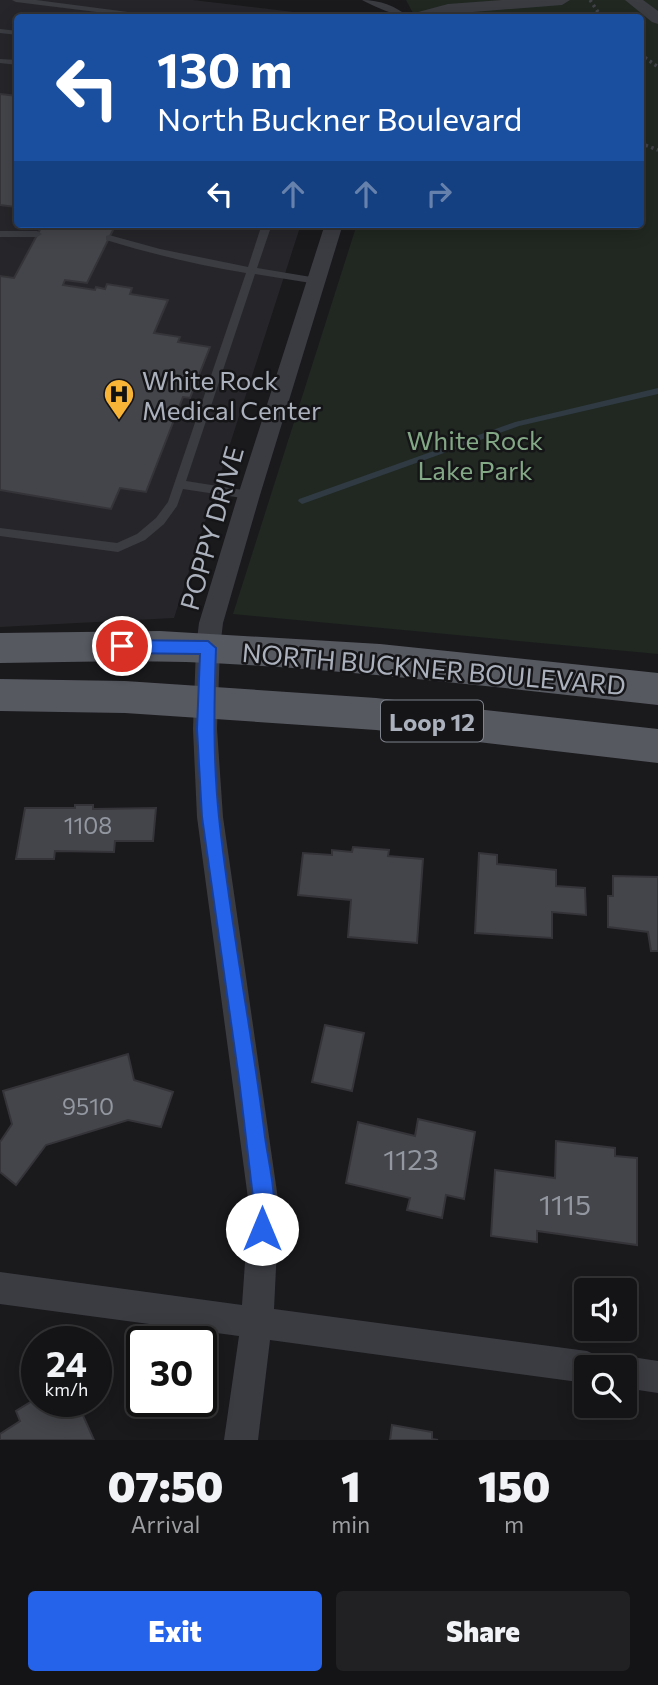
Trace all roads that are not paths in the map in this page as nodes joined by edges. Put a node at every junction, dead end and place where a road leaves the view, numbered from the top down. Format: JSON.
{"nodes":[{"id":1,"x":16,"y":0,"type":"edge"},
{"id":2,"x":366,"y":0,"type":"edge"},
{"id":3,"x":562,"y":0,"type":"edge"},
{"id":4,"x":634,"y":0,"type":"edge"},
{"id":5,"x":123,"y":14,"type":"edge"},
{"id":6,"x":401,"y":14,"type":"edge"},
{"id":7,"x":429,"y":14,"type":"edge"},
{"id":8,"x":658,"y":19,"type":"edge"},
{"id":9,"x":266,"y":228,"type":"edge"},
{"id":10,"x":333,"y":228,"type":"edge"},
{"id":11,"x":0,"y":234,"type":"edge"},
{"id":12,"x":37,"y":234,"type":"dead end"},
{"id":13,"x":109,"y":238,"type":"dead end"},
{"id":14,"x":251,"y":271,"type":"junction"},
{"id":15,"x":317,"y":281,"type":"junction"},
{"id":16,"x":179,"y":484,"type":"junction"},
{"id":17,"x":249,"y":495,"type":"junction"},
{"id":18,"x":0,"y":532,"type":"edge"},
{"id":19,"x":0,"y":648,"type":"edge"},
{"id":20,"x":208,"y":648,"type":"junction"},
{"id":21,"x":658,"y":689,"type":"edge"},
{"id":22,"x":0,"y":695,"type":"edge"},
{"id":23,"x":206,"y":703,"type":"junction"},
{"id":24,"x":658,"y":746,"type":"edge"},
{"id":25,"x":0,"y":1288,"type":"edge"},
{"id":26,"x":257,"y":1321,"type":"junction"},
{"id":27,"x":574,"y":1365,"type":"edge"},
{"id":28,"x":637,"y":1374,"type":"edge"},
{"id":29,"x":658,"y":1377,"type":"edge"},
{"id":30,"x":241,"y":1440,"type":"edge"}],
"edges":[{"from":1,"to":5,"type":"lane"},
{"from":2,"to":6,"type":"lane"},
{"from":3,"to":7,"type":"street"},
{"from":4,"to":8,"type":"street"},
{"from":9,"to":14,"type":"lane"},
{"from":10,"to":15,"type":"street","name":"POPPY DRIVE"},
{"from":11,"to":12,"type":"lane"},
{"from":13,"to":14,"type":"lane"},
{"from":14,"to":15,"type":"lane"},
{"from":14,"to":16,"type":"lane"},
{"from":15,"to":17,"type":"street","name":"POPPY DRIVE"},
{"from":16,"to":17,"type":"lane"},
{"from":16,"to":18,"type":"lane"},
{"from":17,"to":20,"type":"street","name":"POPPY DRIVE"},
{"from":19,"to":20,"type":"main road","name":"NORTH BUCKNER BOULEVARD","number":"Loop 12"},
{"from":20,"to":21,"type":"main road","name":"NORTH BUCKNER BOULEVARD","number":"Loop 12"},
{"from":20,"to":23,"type":"street","name":"POPPY DRIVE"},
{"from":22,"to":23,"type":"main road","name":"NORTH BUCKNER BOULEVARD","number":"Loop 12"},
{"from":23,"to":24,"type":"main road","name":"NORTH BUCKNER BOULEVARD","number":"Loop 12"},
{"from":23,"to":26,"type":"street","name":"POPPY DRIVE"},
{"from":25,"to":26,"type":"street"},
{"from":26,"to":27,"type":"street"},
{"from":26,"to":30,"type":"street","name":"POPPY DRIVE"},
{"from":28,"to":29,"type":"street"}]}
